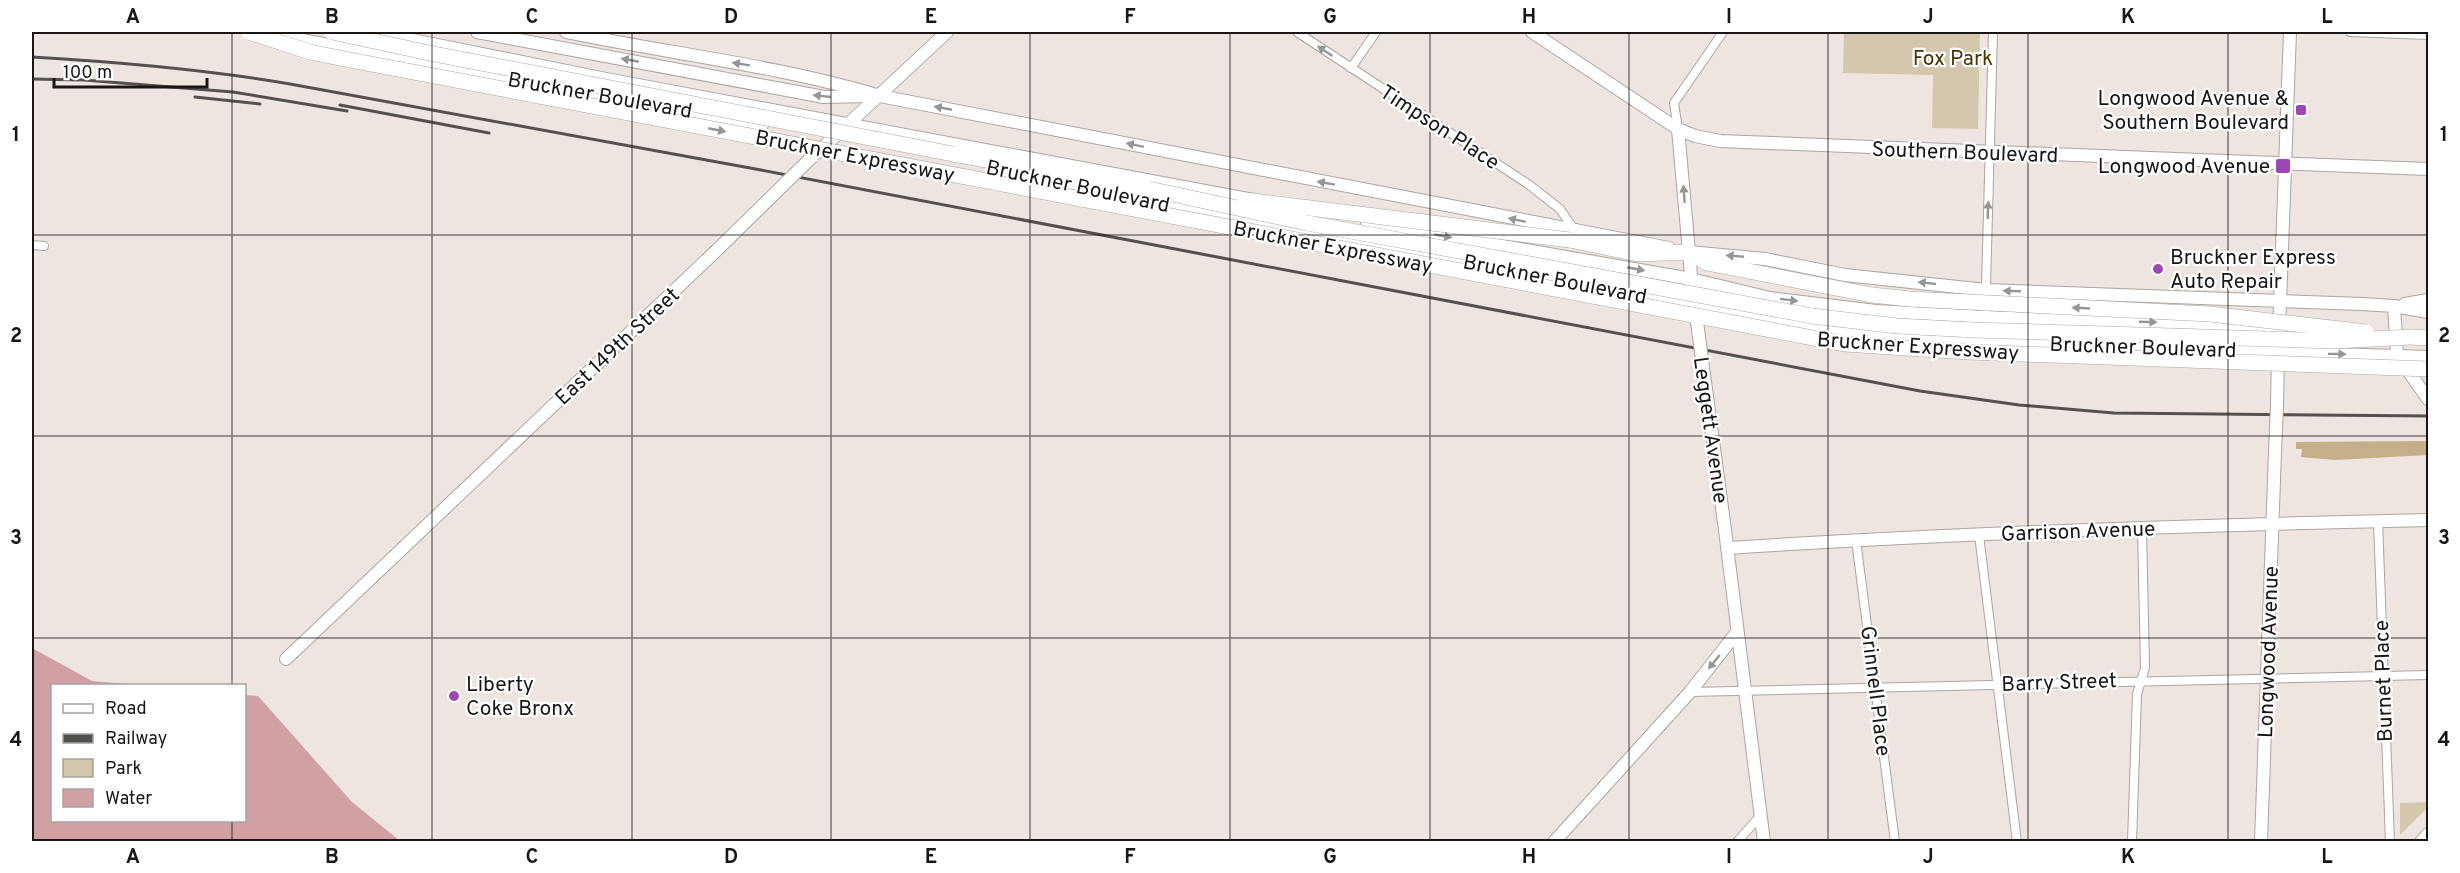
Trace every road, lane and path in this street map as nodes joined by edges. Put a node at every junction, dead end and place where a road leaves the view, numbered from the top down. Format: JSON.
{"nodes":[{"id":1,"x":249,"y":32,"type":"edge"},
{"id":2,"x":267,"y":32,"type":"edge"},
{"id":3,"x":332,"y":32,"type":"edge"},
{"id":4,"x":373,"y":32,"type":"edge"},
{"id":5,"x":477,"y":32,"type":"edge"},
{"id":6,"x":566,"y":32,"type":"edge"},
{"id":7,"x":947,"y":32,"type":"edge"},
{"id":8,"x":1296,"y":32,"type":"edge"},
{"id":9,"x":1376,"y":32,"type":"edge"},
{"id":10,"x":1532,"y":32,"type":"edge"},
{"id":11,"x":1723,"y":32,"type":"edge"},
{"id":12,"x":1993,"y":32,"type":"edge"},
{"id":13,"x":2290,"y":32,"type":"edge"},
{"id":14,"x":2350,"y":32,"type":"edge"},
{"id":15,"x":2428,"y":35,"type":"edge"},
{"id":16,"x":434,"y":44,"type":"junction"},
{"id":17,"x":1351,"y":68,"type":"junction"},
{"id":18,"x":504,"y":78,"type":"junction"},
{"id":19,"x":880,"y":96,"type":"junction"},
{"id":20,"x":849,"y":124,"type":"junction"},
{"id":21,"x":1678,"y":129,"type":"junction"},
{"id":22,"x":834,"y":138,"type":"junction"},
{"id":23,"x":1989,"y":153,"type":"junction"},
{"id":24,"x":2285,"y":164,"type":"junction"},
{"id":25,"x":2428,"y":169,"type":"edge"},
{"id":26,"x":1149,"y":189,"type":"junction"},
{"id":27,"x":1572,"y":236,"type":"junction"},
{"id":28,"x":32,"y":245,"type":"edge"},
{"id":29,"x":44,"y":246,"type":"dead end"},
{"id":30,"x":1689,"y":252,"type":"junction"},
{"id":31,"x":1691,"y":279,"type":"junction"},
{"id":32,"x":1986,"y":290,"type":"junction"},
{"id":33,"x":2280,"y":300,"type":"junction"},
{"id":34,"x":2428,"y":300,"type":"edge"},
{"id":35,"x":1695,"y":306,"type":"junction"},
{"id":36,"x":2394,"y":306,"type":"junction"},
{"id":37,"x":2428,"y":312,"type":"edge"},
{"id":38,"x":1985,"y":317,"type":"junction"},
{"id":39,"x":2279,"y":331,"type":"junction"},
{"id":40,"x":2395,"y":334,"type":"junction"},
{"id":41,"x":2428,"y":336,"type":"edge"},
{"id":42,"x":2411,"y":337,"type":"junction"},
{"id":43,"x":1984,"y":343,"type":"junction"},
{"id":44,"x":2278,"y":352,"type":"junction"},
{"id":45,"x":2397,"y":355,"type":"junction"},
{"id":46,"x":2428,"y":357,"type":"edge"},
{"id":47,"x":2428,"y":369,"type":"edge"},
{"id":48,"x":2426,"y":396,"type":"edge"},
{"id":49,"x":2428,"y":520,"type":"edge"},
{"id":50,"x":2378,"y":521,"type":"junction"},
{"id":51,"x":2272,"y":525,"type":"junction"},
{"id":52,"x":2142,"y":528,"type":"junction"},
{"id":53,"x":1979,"y":535,"type":"junction"},
{"id":54,"x":1856,"y":540,"type":"junction"},
{"id":55,"x":1727,"y":548,"type":"junction"},
{"id":56,"x":1737,"y":632,"type":"junction"},
{"id":57,"x":286,"y":659,"type":"dead end"},
{"id":58,"x":2382,"y":675,"type":"junction"},
{"id":59,"x":2428,"y":675,"type":"edge"},
{"id":60,"x":2267,"y":678,"type":"junction"},
{"id":61,"x":2142,"y":680,"type":"junction"},
{"id":62,"x":1997,"y":684,"type":"junction"},
{"id":63,"x":1875,"y":688,"type":"junction"},
{"id":64,"x":1743,"y":689,"type":"junction"},
{"id":65,"x":1690,"y":692,"type":"junction"},
{"id":66,"x":1761,"y":815,"type":"junction"},
{"id":67,"x":2428,"y":834,"type":"edge"},
{"id":68,"x":1554,"y":842,"type":"edge"},
{"id":69,"x":1737,"y":842,"type":"edge"},
{"id":70,"x":1764,"y":842,"type":"edge"},
{"id":71,"x":1895,"y":842,"type":"edge"},
{"id":72,"x":2017,"y":842,"type":"edge"},
{"id":73,"x":2132,"y":842,"type":"edge"},
{"id":74,"x":2261,"y":842,"type":"edge"},
{"id":75,"x":2390,"y":842,"type":"edge"},
{"id":76,"x":2421,"y":842,"type":"edge"}],
"edges":[{"from":1,"to":47,"type":"highway","name":"Bruckner Expressway","one_way":true,"bridge":true},
{"from":2,"to":18,"type":"main road","name":"Bruckner Boulevard"},
{"from":3,"to":26,"type":"highway","name":"Bruckner Expressway","bridge":true},
{"from":4,"to":16,"type":"main road","name":"Bruckner Boulevard"},
{"from":19,"to":5,"type":"main road","name":"Bruckner Boulevard","one_way":true},
{"from":19,"to":6,"type":"main road","name":"Bruckner Boulevard","one_way":true},
{"from":7,"to":19,"type":"main road","name":"East 149th Street"},
{"from":17,"to":8,"type":"street","name":"Timpson Place","one_way":true},
{"from":9,"to":17,"type":"street"},
{"from":10,"to":21,"type":"main road","name":"Southern Boulevard"},
{"from":11,"to":21,"type":"street","name":"Leggett Avenue"},
{"from":12,"to":23,"type":"street"},
{"from":13,"to":24,"type":"main road","name":"Longwood Avenue"},
{"from":14,"to":15,"type":"street"},
{"from":16,"to":18,"type":"main road"},
{"from":16,"to":20,"type":"main road","name":"Bruckner Boulevard"},
{"from":17,"to":27,"type":"street","name":"Timpson Place"},
{"from":18,"to":22,"type":"main road","name":"Bruckner Boulevard"},
{"from":19,"to":20,"type":"main road","name":"East 149th Street"},
{"from":27,"to":19,"type":"main road","name":"Bruckner Boulevard","one_way":true},
{"from":20,"to":22,"type":"main road","name":"East 149th Street"},
{"from":20,"to":31,"type":"main road","name":"Bruckner Boulevard","one_way":true},
{"from":21,"to":23,"type":"main road","name":"Southern Boulevard"},
{"from":30,"to":21,"type":"main road","name":"Leggett Avenue","one_way":true},
{"from":22,"to":35,"type":"main road","name":"Bruckner Boulevard"},
{"from":22,"to":57,"type":"main road","name":"East 149th Street","bridge":true},
{"from":23,"to":24,"type":"main road","name":"Southern Boulevard"},
{"from":32,"to":23,"type":"street","one_way":true},
{"from":24,"to":25,"type":"main road","name":"Southern Boulevard"},
{"from":24,"to":33,"type":"main road","name":"Longwood Avenue"},
{"from":26,"to":27,"type":"highway","bridge":true},
{"from":26,"to":42,"type":"highway","name":"Bruckner Expressway","bridge":true},
{"from":27,"to":30,"type":"highway"},
{"from":28,"to":29,"type":"street"},
{"from":30,"to":31,"type":"main road","name":"Leggett Avenue"},
{"from":32,"to":30,"type":"main road","one_way":true},
{"from":42,"to":30,"type":"highway","one_way":true,"bridge":true},
{"from":31,"to":35,"type":"main road","name":"Leggett Avenue"},
{"from":31,"to":38,"type":"main road","name":"Bruckner Boulevard","one_way":true},
{"from":33,"to":32,"type":"main road","one_way":true},
{"from":32,"to":38,"type":"street"},
{"from":33,"to":36,"type":"main road"},
{"from":33,"to":39,"type":"main road","name":"Longwood Avenue"},
{"from":34,"to":36,"type":"main road"},
{"from":35,"to":43,"type":"main road","name":"Bruckner Boulevard"},
{"from":35,"to":55,"type":"main road","name":"Leggett Avenue","bridge":true},
{"from":36,"to":37,"type":"main road"},
{"from":36,"to":40,"type":"main road"},
{"from":38,"to":39,"type":"main road","name":"Bruckner Boulevard","one_way":true},
{"from":38,"to":43,"type":"street"},
{"from":39,"to":40,"type":"main road","name":"Bruckner Boulevard"},
{"from":39,"to":44,"type":"main road","name":"Longwood Avenue"},
{"from":40,"to":41,"type":"main road","name":"Bruckner Boulevard"},
{"from":40,"to":45,"type":"main road"},
{"from":41,"to":42,"type":"highway","name":"Bruckner Expressway"},
{"from":43,"to":44,"type":"main road","name":"Bruckner Boulevard"},
{"from":44,"to":45,"type":"main road","name":"Bruckner Boulevard","one_way":true},
{"from":44,"to":51,"type":"main road","name":"Longwood Avenue","bridge":true},
{"from":45,"to":46,"type":"main road","name":"Bruckner Boulevard"},
{"from":45,"to":48,"type":"main road"},
{"from":49,"to":50,"type":"main road","name":"Garrison Avenue"},
{"from":50,"to":51,"type":"main road","name":"Garrison Avenue"},
{"from":50,"to":58,"type":"street","name":"Burnet Place"},
{"from":51,"to":52,"type":"main road","name":"Garrison Avenue"},
{"from":51,"to":60,"type":"main road","name":"Longwood Avenue"},
{"from":52,"to":53,"type":"main road","name":"Garrison Avenue"},
{"from":52,"to":61,"type":"street"},
{"from":53,"to":54,"type":"main road","name":"Garrison Avenue"},
{"from":53,"to":62,"type":"street"},
{"from":54,"to":55,"type":"main road","name":"Garrison Avenue"},
{"from":54,"to":63,"type":"street","name":"Grinnell Place"},
{"from":55,"to":56,"type":"main road","name":"Leggett Avenue"},
{"from":56,"to":64,"type":"main road","name":"Leggett Avenue"},
{"from":56,"to":65,"type":"main road","one_way":true},
{"from":58,"to":59,"type":"street","name":"Barry Street"},
{"from":58,"to":60,"type":"street","name":"Barry Street"},
{"from":58,"to":75,"type":"street","name":"Burnet Place"},
{"from":60,"to":61,"type":"street","name":"Barry Street"},
{"from":60,"to":74,"type":"main road","name":"Longwood Avenue"},
{"from":61,"to":62,"type":"street","name":"Barry Street"},
{"from":61,"to":73,"type":"street"},
{"from":62,"to":63,"type":"street","name":"Barry Street"},
{"from":62,"to":72,"type":"street"},
{"from":63,"to":64,"type":"street","name":"Barry Street"},
{"from":63,"to":71,"type":"street","name":"Grinnell Place"},
{"from":64,"to":65,"type":"street","name":"Barry Street"},
{"from":64,"to":66,"type":"main road","name":"Leggett Avenue"},
{"from":65,"to":68,"type":"main road"},
{"from":66,"to":69,"type":"street"},
{"from":66,"to":70,"type":"main road","name":"Leggett Avenue"},
{"from":67,"to":76,"type":"main road"}]}
